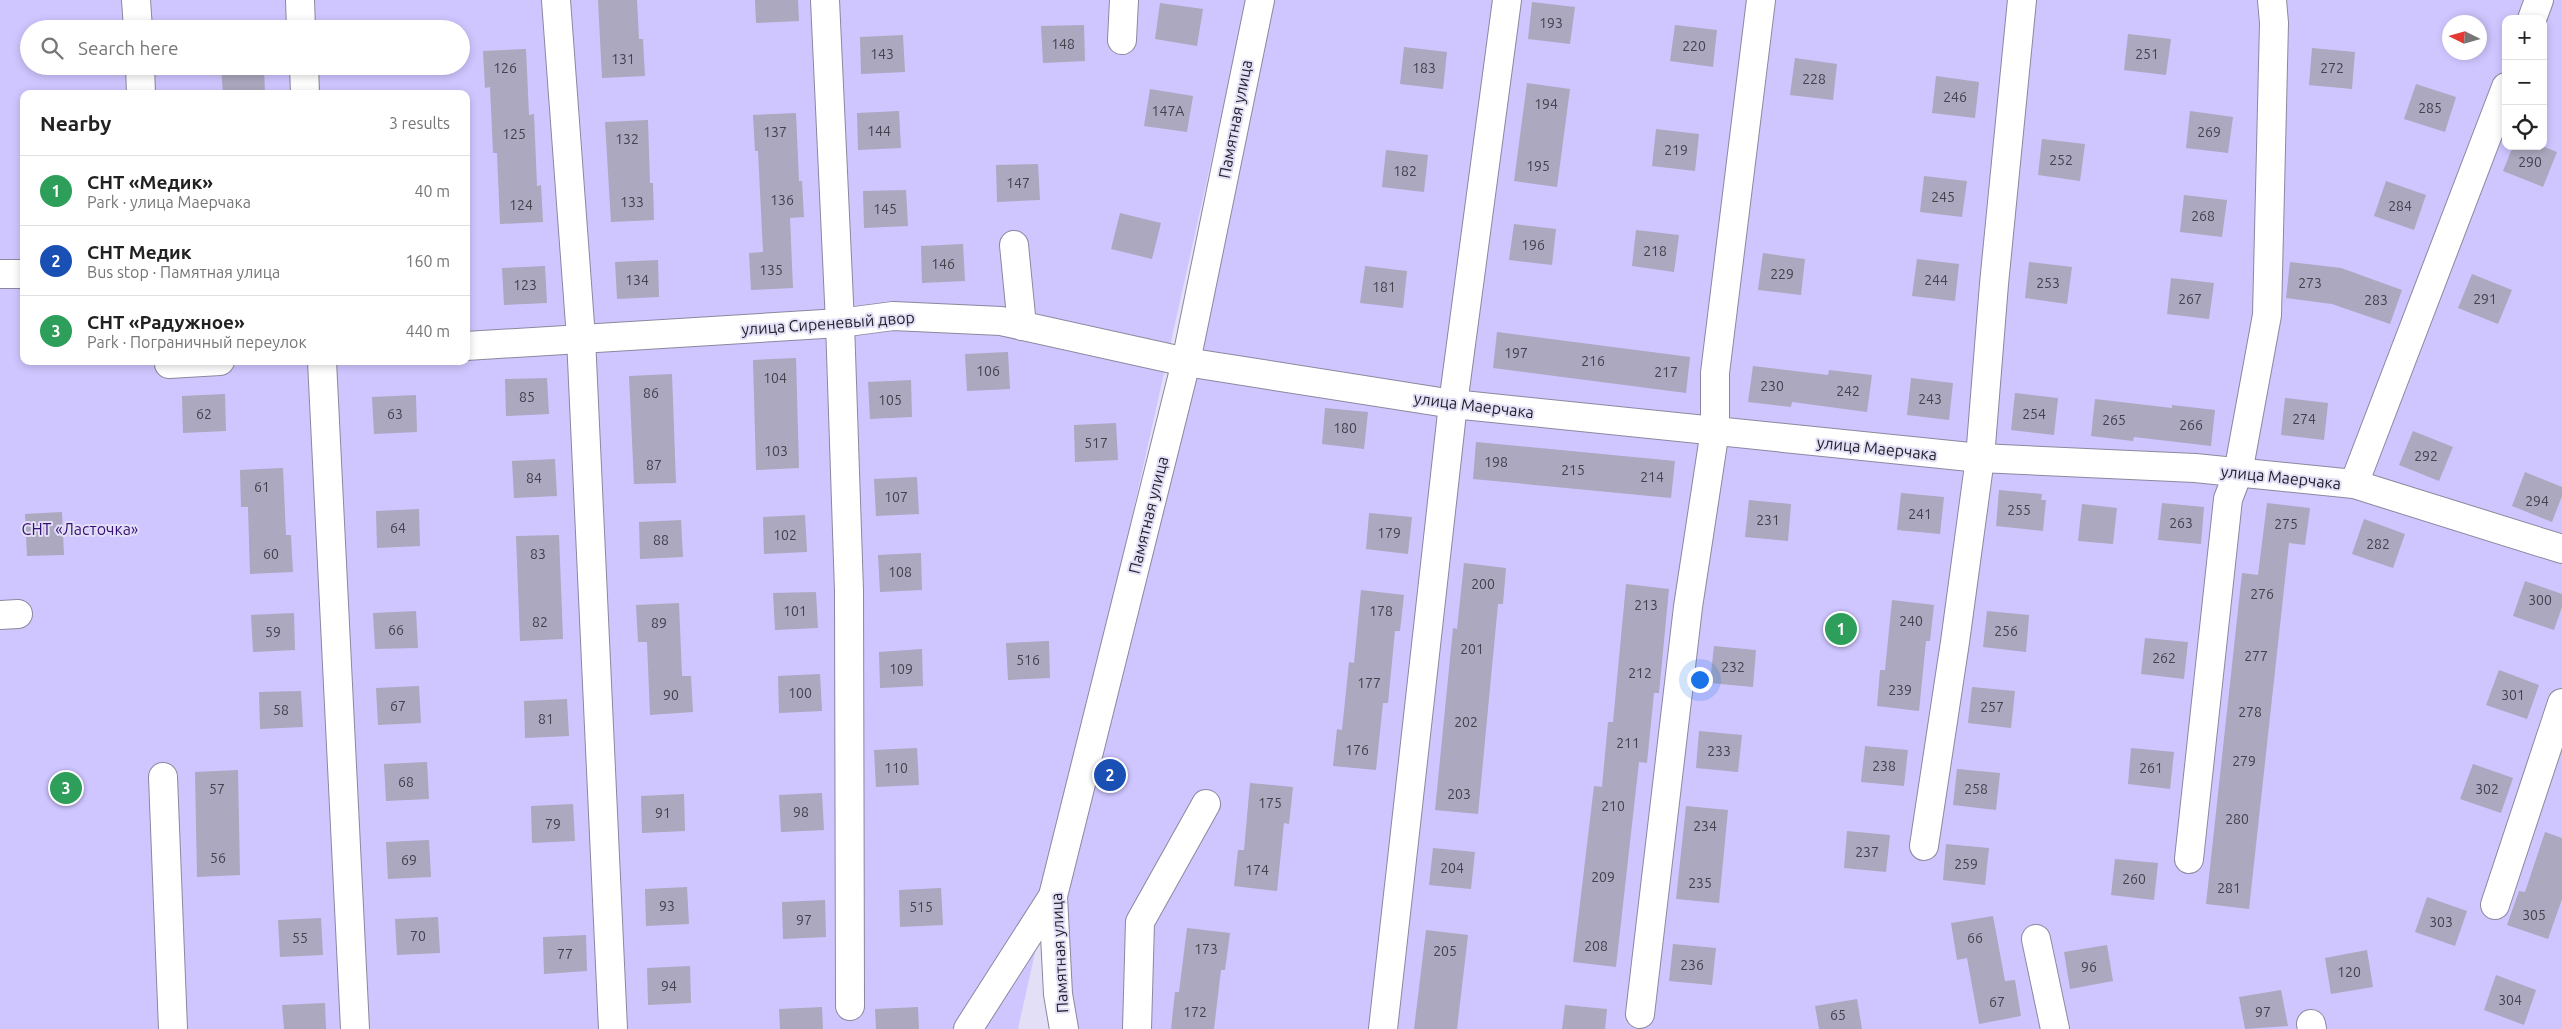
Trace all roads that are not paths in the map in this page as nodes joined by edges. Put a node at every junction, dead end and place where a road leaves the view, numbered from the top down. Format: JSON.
{"nodes":[{"id":1,"x":136,"y":0,"type":"edge"},
{"id":2,"x":300,"y":0,"type":"edge"},
{"id":3,"x":556,"y":0,"type":"edge"},
{"id":4,"x":825,"y":0,"type":"edge"},
{"id":5,"x":1124,"y":0,"type":"edge"},
{"id":6,"x":1260,"y":0,"type":"edge"},
{"id":7,"x":1507,"y":0,"type":"edge"},
{"id":8,"x":1761,"y":0,"type":"edge"},
{"id":9,"x":2022,"y":0,"type":"edge"},
{"id":10,"x":2272,"y":0,"type":"edge"},
{"id":11,"x":2540,"y":0,"type":"edge"},
{"id":12,"x":2534,"y":15,"type":"edge"},
{"id":13,"x":137,"y":20,"type":"edge"},
{"id":14,"x":301,"y":20,"type":"edge"},
{"id":15,"x":1122,"y":40,"type":"dead end"},
{"id":16,"x":140,"y":75,"type":"edge"},
{"id":17,"x":305,"y":75,"type":"edge"},
{"id":18,"x":141,"y":90,"type":"edge"},
{"id":19,"x":306,"y":90,"type":"edge"},
{"id":20,"x":2502,"y":97,"type":"edge"},
{"id":21,"x":1014,"y":246,"type":"dead end"},
{"id":22,"x":0,"y":274,"type":"edge"},
{"id":23,"x":20,"y":274,"type":"edge"},
{"id":24,"x":840,"y":323,"type":"junction"},
{"id":25,"x":1022,"y":326,"type":"junction"},
{"id":26,"x":582,"y":338,"type":"junction"},
{"id":27,"x":470,"y":346,"type":"edge"},
{"id":28,"x":1186,"y":362,"type":"junction"},
{"id":29,"x":322,"y":365,"type":"edge"},
{"id":30,"x":1453,"y":404,"type":"junction"},
{"id":31,"x":1715,"y":430,"type":"junction"},
{"id":32,"x":1980,"y":458,"type":"junction"},
{"id":33,"x":2238,"y":473,"type":"junction"},
{"id":34,"x":2354,"y":484,"type":"junction"},
{"id":35,"x":2562,"y":549,"type":"edge"},
{"id":36,"x":2562,"y":703,"type":"edge"},
{"id":37,"x":163,"y":777,"type":"dead end"},
{"id":38,"x":1206,"y":804,"type":"dead end"},
{"id":39,"x":1924,"y":846,"type":"dead end"},
{"id":40,"x":2189,"y":859,"type":"dead end"},
{"id":41,"x":1053,"y":896,"type":"junction"},
{"id":42,"x":2495,"y":904,"type":"dead end"},
{"id":43,"x":2036,"y":939,"type":"dead end"},
{"id":44,"x":850,"y":1006,"type":"dead end"},
{"id":45,"x":1640,"y":1014,"type":"dead end"},
{"id":46,"x":173,"y":1029,"type":"edge"},
{"id":47,"x":356,"y":1029,"type":"edge"},
{"id":48,"x":613,"y":1029,"type":"edge"},
{"id":49,"x":968,"y":1029,"type":"edge"},
{"id":50,"x":1064,"y":1029,"type":"edge"},
{"id":51,"x":1137,"y":1029,"type":"edge"},
{"id":52,"x":1382,"y":1029,"type":"edge"},
{"id":53,"x":2055,"y":1029,"type":"edge"}],
"edges":[{"from":1,"to":13,"type":"street"},
{"from":2,"to":14,"type":"street"},
{"from":3,"to":26,"type":"street"},
{"from":4,"to":24,"type":"street"},
{"from":5,"to":15,"type":"street"},
{"from":6,"to":28,"type":"street","name":"Памятная улица"},
{"from":7,"to":30,"type":"street"},
{"from":8,"to":31,"type":"street"},
{"from":9,"to":32,"type":"street"},
{"from":10,"to":33,"type":"street"},
{"from":11,"to":12,"type":"street"},
{"from":16,"to":18,"type":"street"},
{"from":17,"to":19,"type":"street"},
{"from":20,"to":34,"type":"street"},
{"from":21,"to":25,"type":"street"},
{"from":22,"to":23,"type":"street"},
{"from":24,"to":25,"type":"street","name":"улица Сиреневый двор"},
{"from":24,"to":26,"type":"street","name":"улица Сиреневый двор"},
{"from":24,"to":44,"type":"street"},
{"from":25,"to":28,"type":"street","name":"улица Сиреневый двор"},
{"from":26,"to":27,"type":"street","name":"улица Сиреневый двор"},
{"from":26,"to":48,"type":"street"},
{"from":28,"to":30,"type":"street","name":"улица Маерчака"},
{"from":28,"to":41,"type":"street","name":"Памятная улица"},
{"from":29,"to":47,"type":"street"},
{"from":30,"to":31,"type":"street","name":"улица Маерчака"},
{"from":30,"to":52,"type":"street"},
{"from":31,"to":32,"type":"street","name":"улица Маерчака"},
{"from":31,"to":45,"type":"street"},
{"from":32,"to":33,"type":"street","name":"улица Маерчака"},
{"from":32,"to":39,"type":"street"},
{"from":33,"to":34,"type":"street","name":"улица Маерчака"},
{"from":33,"to":40,"type":"street"},
{"from":34,"to":35,"type":"street","name":"улица Маерчака"},
{"from":36,"to":42,"type":"street"},
{"from":37,"to":46,"type":"street"},
{"from":38,"to":51,"type":"street"},
{"from":41,"to":49,"type":"street"},
{"from":41,"to":50,"type":"street","name":"Памятная улица"},
{"from":43,"to":53,"type":"street"}]}
